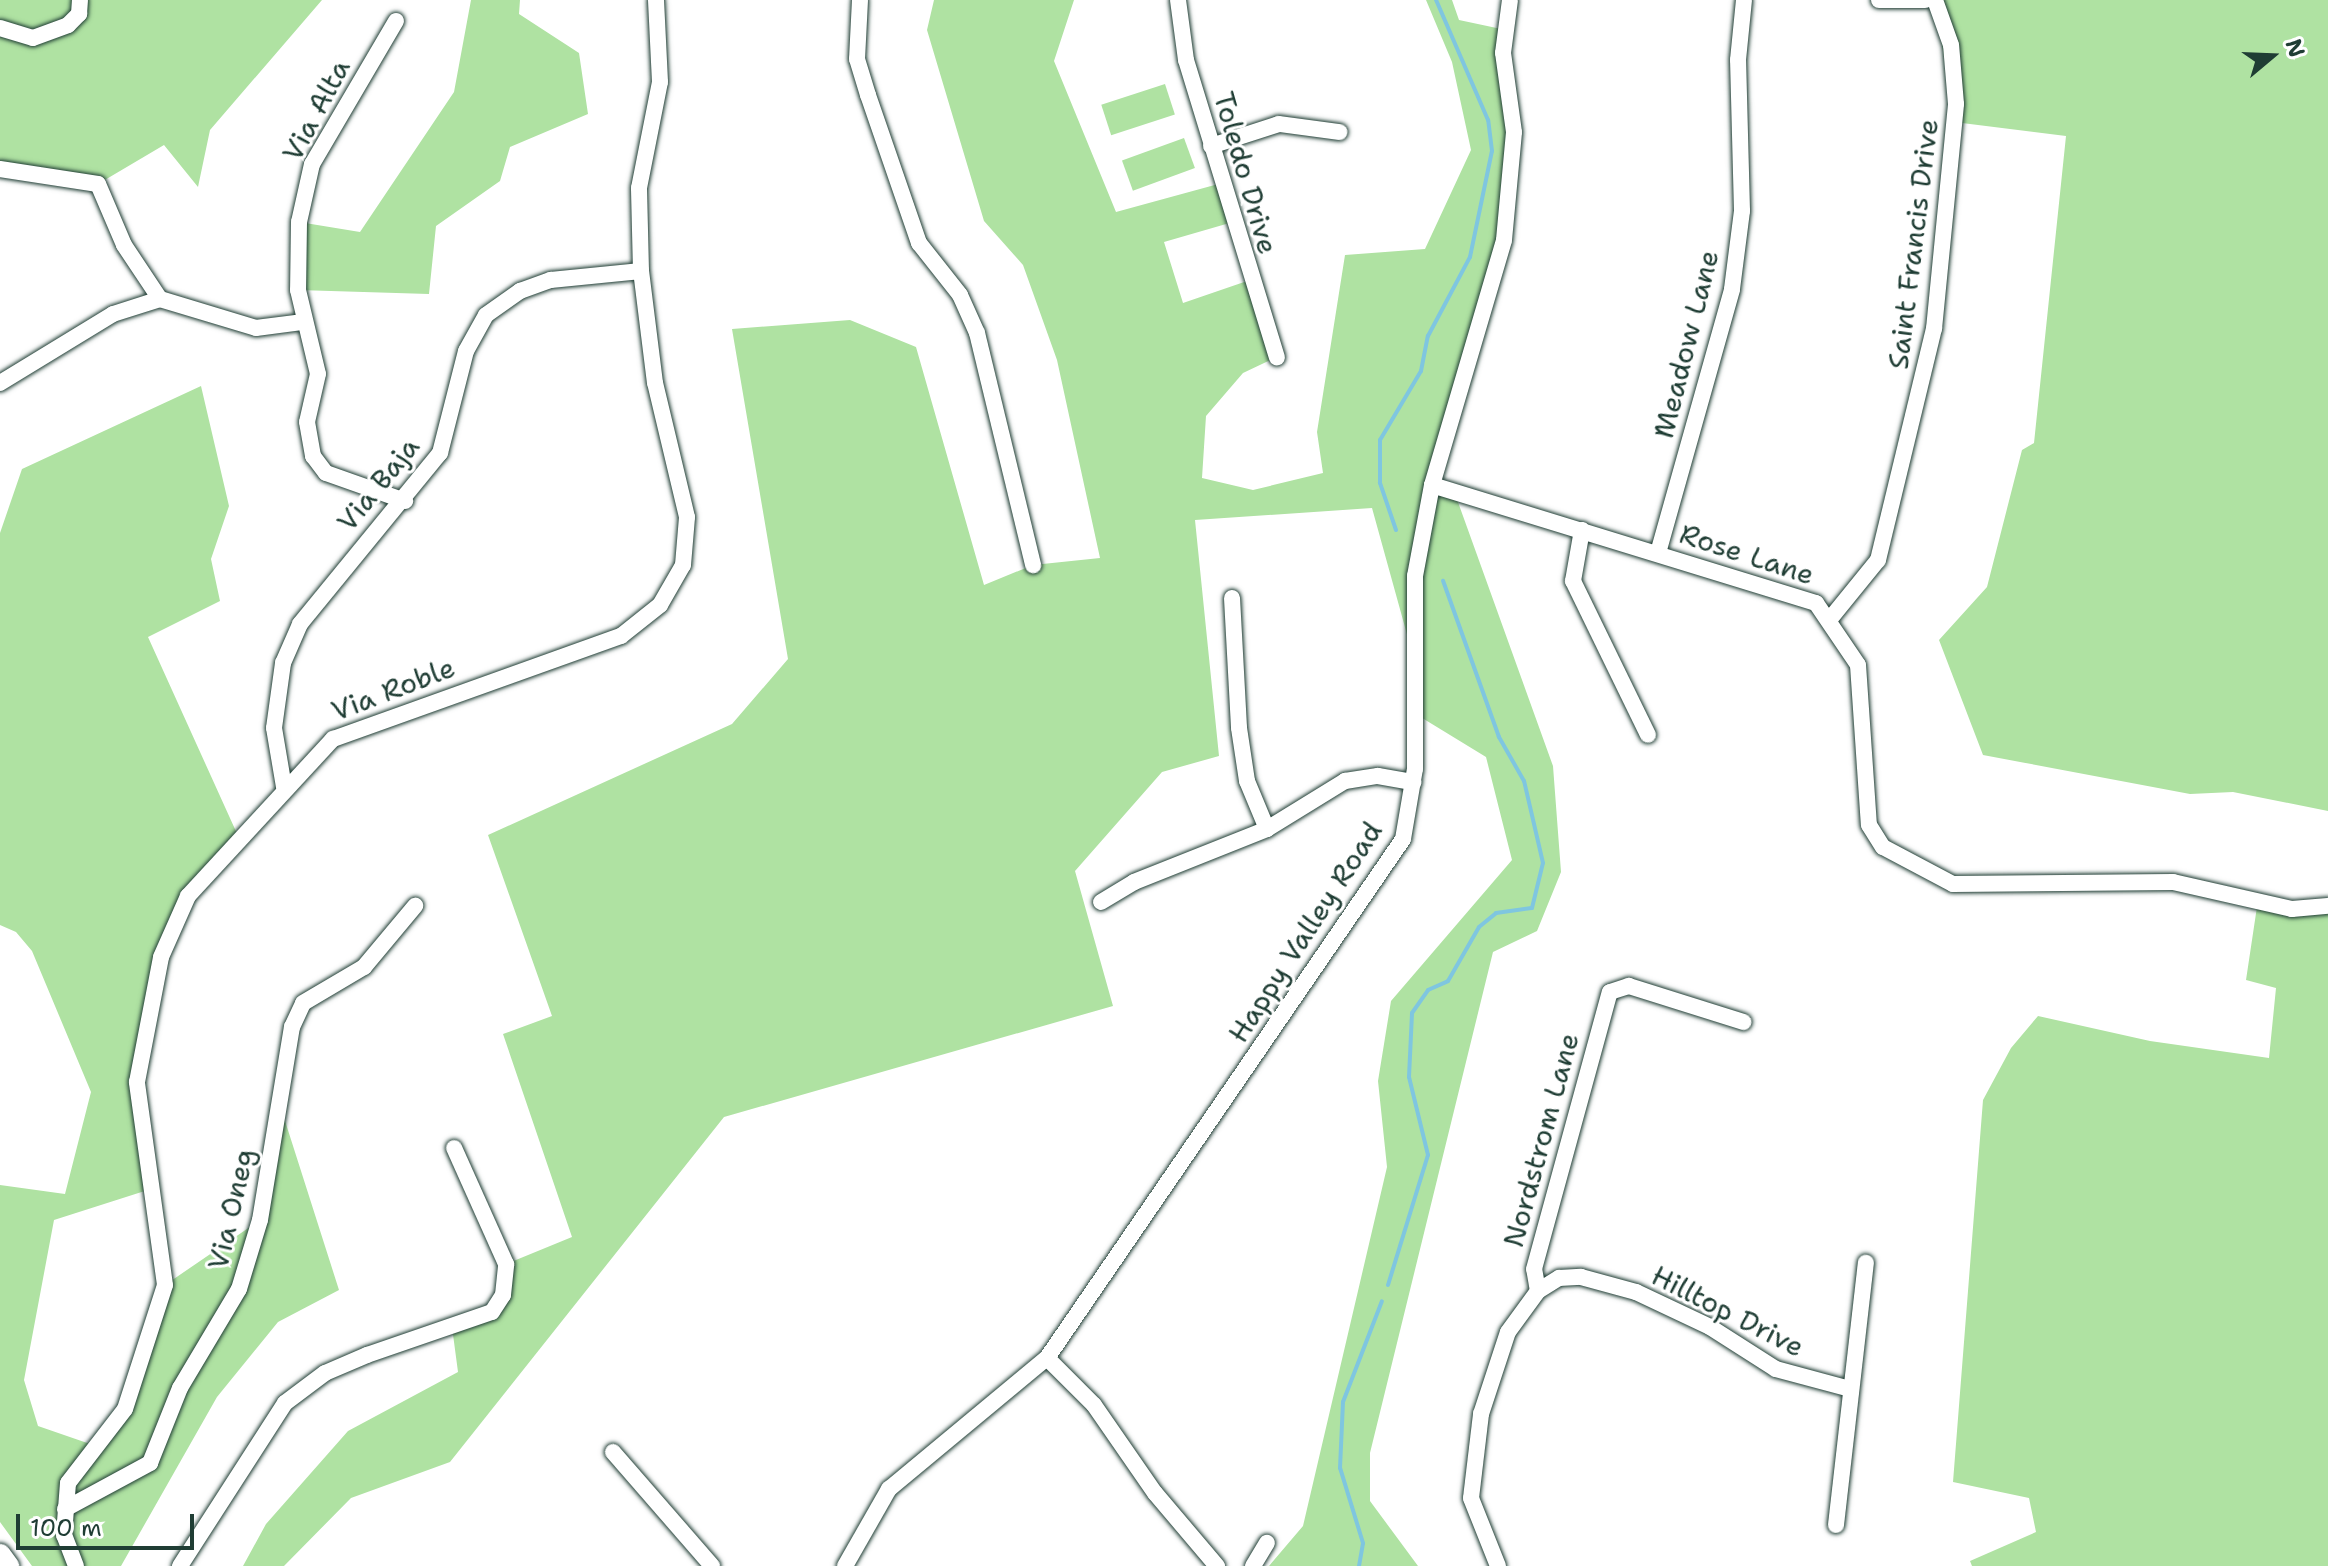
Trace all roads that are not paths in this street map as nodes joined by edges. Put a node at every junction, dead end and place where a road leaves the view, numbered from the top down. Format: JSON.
{"nodes":[{"id":1,"x":80,"y":0,"type":"edge"},
{"id":2,"x":656,"y":0,"type":"edge"},
{"id":3,"x":860,"y":0,"type":"edge"},
{"id":4,"x":1178,"y":0,"type":"edge"},
{"id":5,"x":1510,"y":0,"type":"edge"},
{"id":6,"x":1744,"y":0,"type":"edge"},
{"id":7,"x":1879,"y":0,"type":"edge"},
{"id":8,"x":1925,"y":0,"type":"edge"},
{"id":9,"x":1935,"y":0,"type":"edge"},
{"id":10,"x":396,"y":21,"type":"dead end"},
{"id":11,"x":0,"y":28,"type":"edge"},
{"id":12,"x":1339,"y":132,"type":"dead end"},
{"id":13,"x":1211,"y":146,"type":"junction"},
{"id":14,"x":0,"y":169,"type":"edge"},
{"id":15,"x":641,"y":271,"type":"junction"},
{"id":16,"x":160,"y":299,"type":"junction"},
{"id":17,"x":302,"y":322,"type":"junction"},
{"id":18,"x":1277,"y":357,"type":"dead end"},
{"id":19,"x":0,"y":383,"type":"edge"},
{"id":20,"x":1432,"y":485,"type":"junction"},
{"id":21,"x":405,"y":501,"type":"junction"},
{"id":22,"x":1582,"y":530,"type":"junction"},
{"id":23,"x":1658,"y":553,"type":"junction"},
{"id":24,"x":1033,"y":565,"type":"dead end"},
{"id":25,"x":1232,"y":598,"type":"dead end"},
{"id":26,"x":1830,"y":619,"type":"junction"},
{"id":27,"x":1648,"y":735,"type":"dead end"},
{"id":28,"x":1413,"y":782,"type":"junction"},
{"id":29,"x":284,"y":787,"type":"junction"},
{"id":30,"x":1267,"y":829,"type":"junction"},
{"id":31,"x":1101,"y":902,"type":"dead end"},
{"id":32,"x":415,"y":906,"type":"dead end"},
{"id":33,"x":2328,"y":906,"type":"edge"},
{"id":34,"x":1743,"y":1022,"type":"dead end"},
{"id":35,"x":454,"y":1148,"type":"dead end"},
{"id":36,"x":1866,"y":1263,"type":"dead end"},
{"id":37,"x":1538,"y":1291,"type":"junction"},
{"id":38,"x":1047,"y":1358,"type":"junction"},
{"id":39,"x":1850,"y":1389,"type":"junction"},
{"id":40,"x":613,"y":1452,"type":"dead end"},
{"id":41,"x":65,"y":1509,"type":"junction"},
{"id":42,"x":1836,"y":1525,"type":"dead end"},
{"id":43,"x":1267,"y":1543,"type":"dead end"},
{"id":44,"x":0,"y":1555,"type":"edge"},
{"id":45,"x":8,"y":1566,"type":"edge"},
{"id":46,"x":76,"y":1566,"type":"edge"},
{"id":47,"x":180,"y":1566,"type":"edge"},
{"id":48,"x":712,"y":1566,"type":"edge"},
{"id":49,"x":845,"y":1566,"type":"edge"},
{"id":50,"x":1217,"y":1566,"type":"edge"},
{"id":51,"x":1253,"y":1566,"type":"edge"},
{"id":52,"x":1498,"y":1566,"type":"edge"}],
"edges":[{"from":1,"to":11,"type":"street"},
{"from":2,"to":15,"type":"street","name":"Via Roble"},
{"from":3,"to":24,"type":"street"},
{"from":4,"to":13,"type":"street","name":"Toledo Drive"},
{"from":5,"to":20,"type":"street","name":"Happy Valley Road"},
{"from":6,"to":23,"type":"street","name":"Meadow Lane"},
{"from":7,"to":8,"type":"street"},
{"from":9,"to":26,"type":"street","name":"Saint Francis Drive"},
{"from":10,"to":17,"type":"street","name":"Via Alta"},
{"from":12,"to":13,"type":"street"},
{"from":13,"to":18,"type":"street","name":"Toledo Drive"},
{"from":14,"to":16,"type":"street"},
{"from":15,"to":21,"type":"street","name":"Via Baja"},
{"from":15,"to":29,"type":"street","name":"Via Roble"},
{"from":16,"to":17,"type":"street"},
{"from":16,"to":19,"type":"street"},
{"from":17,"to":21,"type":"street","name":"Via Alta"},
{"from":20,"to":22,"type":"street","name":"Rose Lane"},
{"from":20,"to":28,"type":"street","name":"Happy Valley Road"},
{"from":21,"to":29,"type":"street","name":"Via Baja"},
{"from":22,"to":23,"type":"street","name":"Rose Lane"},
{"from":22,"to":27,"type":"street"},
{"from":23,"to":26,"type":"street","name":"Rose Lane"},
{"from":25,"to":30,"type":"street"},
{"from":26,"to":33,"type":"street","name":"Rose Lane"},
{"from":28,"to":30,"type":"street"},
{"from":28,"to":38,"type":"street","name":"Happy Valley Road"},
{"from":29,"to":41,"type":"street","name":"Via Roble"},
{"from":30,"to":31,"type":"street"},
{"from":32,"to":41,"type":"street","name":"Via Oneg"},
{"from":34,"to":37,"type":"street","name":"Nordstrom Lane"},
{"from":35,"to":47,"type":"street"},
{"from":36,"to":39,"type":"street"},
{"from":37,"to":39,"type":"street","name":"Hilltop Drive"},
{"from":37,"to":52,"type":"street","name":"Nordstrom Lane"},
{"from":38,"to":49,"type":"street","name":"Happy Valley Road"},
{"from":38,"to":50,"type":"street"},
{"from":39,"to":42,"type":"street"},
{"from":40,"to":48,"type":"street"},
{"from":41,"to":46,"type":"street","name":"Via Roble"},
{"from":43,"to":51,"type":"street"},
{"from":44,"to":45,"type":"highway"}]}
